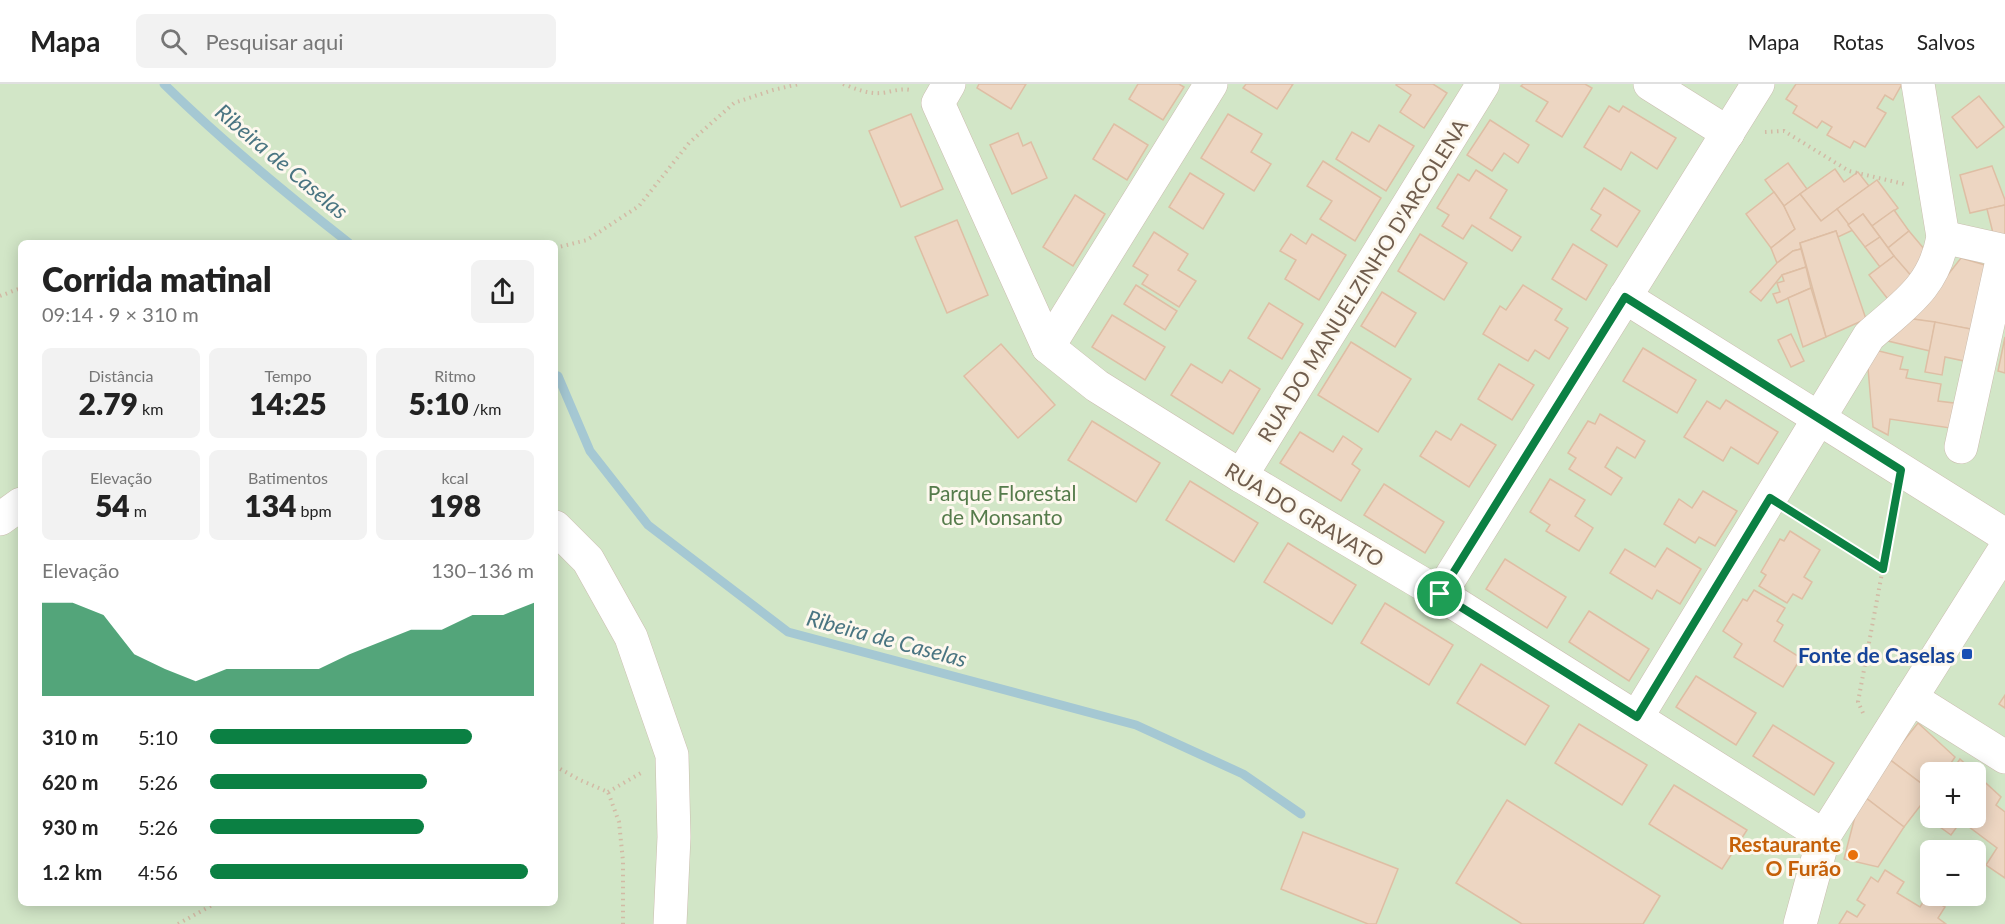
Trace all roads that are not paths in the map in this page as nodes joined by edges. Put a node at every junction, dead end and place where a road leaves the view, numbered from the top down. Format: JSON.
{"nodes":[{"id":1,"x":1211,"y":84,"type":"edge"},
{"id":2,"x":1483,"y":84,"type":"edge"},
{"id":3,"x":1650,"y":84,"type":"edge"},
{"id":4,"x":1758,"y":84,"type":"edge"},
{"id":5,"x":1918,"y":84,"type":"edge"},
{"id":6,"x":944,"y":93,"type":"edge"},
{"id":7,"x":1728,"y":133,"type":"junction"},
{"id":8,"x":1943,"y":237,"type":"junction"},
{"id":9,"x":2005,"y":251,"type":"edge"},
{"id":10,"x":1625,"y":297,"type":"junction"},
{"id":11,"x":1048,"y":347,"type":"junction"},
{"id":12,"x":1818,"y":418,"type":"junction"},
{"id":13,"x":1961,"y":447,"type":"dead end"},
{"id":14,"x":1241,"y":476,"type":"junction"},
{"id":15,"x":18,"y":506,"type":"edge"},
{"id":16,"x":0,"y":519,"type":"edge"},
{"id":17,"x":558,"y":530,"type":"edge"},
{"id":18,"x":2005,"y":535,"type":"edge"},
{"id":19,"x":2005,"y":549,"type":"edge"},
{"id":20,"x":1440,"y":594,"type":"junction"},
{"id":21,"x":1911,"y":698,"type":"junction"},
{"id":22,"x":1637,"y":717,"type":"junction"},
{"id":23,"x":2005,"y":757,"type":"edge"},
{"id":24,"x":1824,"y":836,"type":"junction"},
{"id":25,"x":670,"y":924,"type":"edge"},
{"id":26,"x":1800,"y":924,"type":"edge"}],
"edges":[{"from":1,"to":11,"type":"street"},
{"from":2,"to":14,"type":"street","name":"RUA DO MANUELZINHO D'ARCOLENA"},
{"from":3,"to":7,"type":"street"},
{"from":4,"to":7,"type":"street"},
{"from":5,"to":8,"type":"street"},
{"from":6,"to":11,"type":"street","name":"RUA DO GRAVATO"},
{"from":7,"to":10,"type":"street"},
{"from":8,"to":9,"type":"street"},
{"from":8,"to":12,"type":"street"},
{"from":9,"to":13,"type":"street"},
{"from":10,"to":12,"type":"street"},
{"from":10,"to":20,"type":"street"},
{"from":11,"to":14,"type":"street","name":"RUA DO GRAVATO"},
{"from":12,"to":18,"type":"street"},
{"from":12,"to":22,"type":"street"},
{"from":14,"to":20,"type":"street","name":"RUA DO GRAVATO"},
{"from":15,"to":16,"type":"street"},
{"from":17,"to":25,"type":"street"},
{"from":19,"to":21,"type":"street"},
{"from":20,"to":22,"type":"street","name":"RUA DO GRAVATO"},
{"from":21,"to":23,"type":"street"},
{"from":21,"to":24,"type":"street"},
{"from":22,"to":24,"type":"street","name":"RUA DO GRAVATO"},
{"from":24,"to":26,"type":"street"}]}
